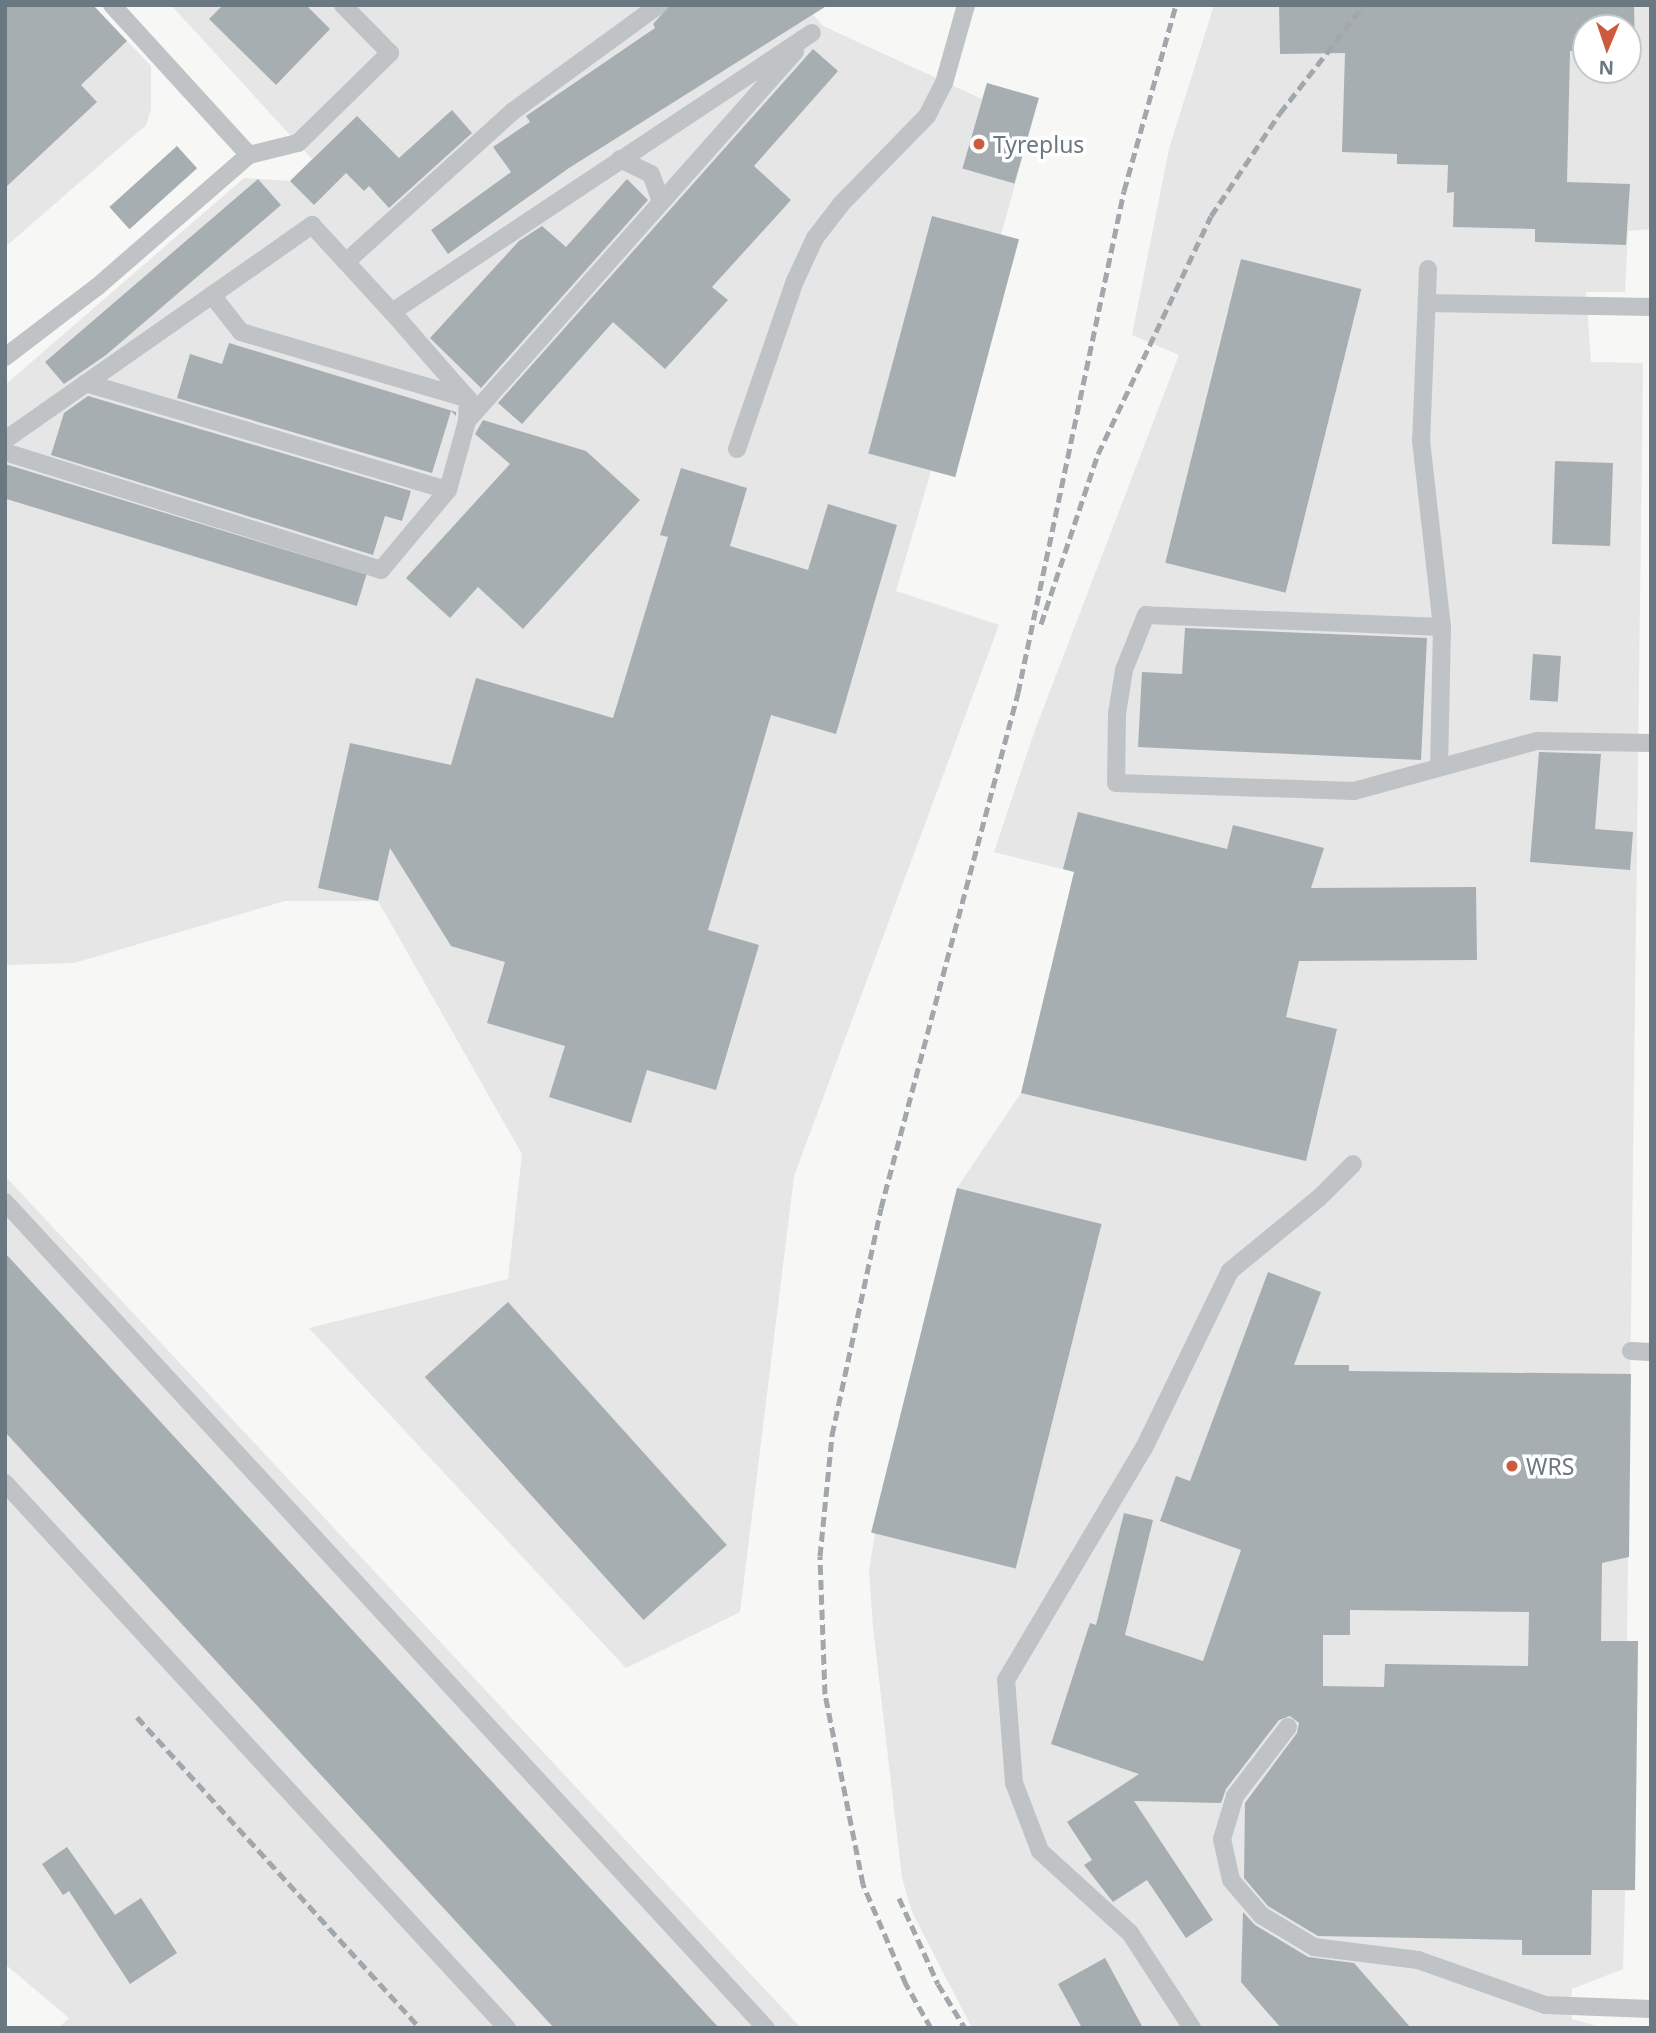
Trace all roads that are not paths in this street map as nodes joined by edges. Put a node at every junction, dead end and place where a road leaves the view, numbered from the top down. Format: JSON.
{"nodes":[{"id":1,"x":112,"y":5,"type":"edge"},
{"id":2,"x":343,"y":5,"type":"edge"},
{"id":3,"x":659,"y":5,"type":"edge"},
{"id":4,"x":966,"y":5,"type":"edge"},
{"id":5,"x":249,"y":155,"type":"junction"},
{"id":6,"x":620,"y":159,"type":"junction"},
{"id":7,"x":661,"y":201,"type":"junction"},
{"id":8,"x":346,"y":262,"type":"junction"},
{"id":9,"x":1428,"y":269,"type":"dead end"},
{"id":10,"x":212,"y":295,"type":"junction"},
{"id":11,"x":1427,"y":303,"type":"junction"},
{"id":12,"x":1651,"y":307,"type":"edge"},
{"id":13,"x":391,"y":312,"type":"junction"},
{"id":14,"x":5,"y":357,"type":"edge"},
{"id":15,"x":86,"y":383,"type":"junction"},
{"id":16,"x":468,"y":399,"type":"junction"},
{"id":17,"x":467,"y":421,"type":"junction"},
{"id":18,"x":5,"y":440,"type":"edge"},
{"id":19,"x":737,"y":449,"type":"dead end"},
{"id":20,"x":5,"y":452,"type":"edge"},
{"id":21,"x":447,"y":490,"type":"junction"},
{"id":22,"x":1442,"y":626,"type":"junction"},
{"id":23,"x":1651,"y":743,"type":"edge"},
{"id":24,"x":1439,"y":765,"type":"junction"},
{"id":25,"x":1353,"y":1164,"type":"dead end"},
{"id":26,"x":5,"y":1202,"type":"edge"},
{"id":27,"x":1631,"y":1351,"type":"dead end"},
{"id":28,"x":1651,"y":1352,"type":"edge"},
{"id":29,"x":5,"y":1483,"type":"edge"},
{"id":30,"x":1288,"y":1727,"type":"dead end"},
{"id":31,"x":1651,"y":2009,"type":"edge"},
{"id":32,"x":507,"y":2028,"type":"edge"},
{"id":33,"x":765,"y":2028,"type":"edge"},
{"id":34,"x":1192,"y":2028,"type":"edge"}],
"edges":[{"from":1,"to":5,"type":"lane"},
{"from":2,"to":5,"type":"lane"},
{"from":3,"to":8,"type":"lane"},
{"from":4,"to":19,"type":"lane"},
{"from":5,"to":14,"type":"lane"},
{"from":6,"to":7,"type":"lane"},
{"from":6,"to":7,"type":"lane"},
{"from":6,"to":13,"type":"lane"},
{"from":7,"to":17,"type":"lane"},
{"from":8,"to":10,"type":"lane"},
{"from":8,"to":13,"type":"lane"},
{"from":9,"to":11,"type":"lane"},
{"from":10,"to":15,"type":"lane"},
{"from":10,"to":16,"type":"lane"},
{"from":11,"to":12,"type":"lane"},
{"from":11,"to":22,"type":"lane"},
{"from":13,"to":16,"type":"lane"},
{"from":15,"to":18,"type":"lane"},
{"from":15,"to":21,"type":"lane"},
{"from":16,"to":17,"type":"lane"},
{"from":17,"to":21,"type":"lane"},
{"from":20,"to":21,"type":"lane"},
{"from":22,"to":24,"type":"lane"},
{"from":22,"to":24,"type":"lane"},
{"from":23,"to":24,"type":"lane"},
{"from":25,"to":34,"type":"lane"},
{"from":26,"to":33,"type":"lane"},
{"from":27,"to":28,"type":"lane"},
{"from":29,"to":32,"type":"lane"},
{"from":30,"to":31,"type":"lane"}]}
